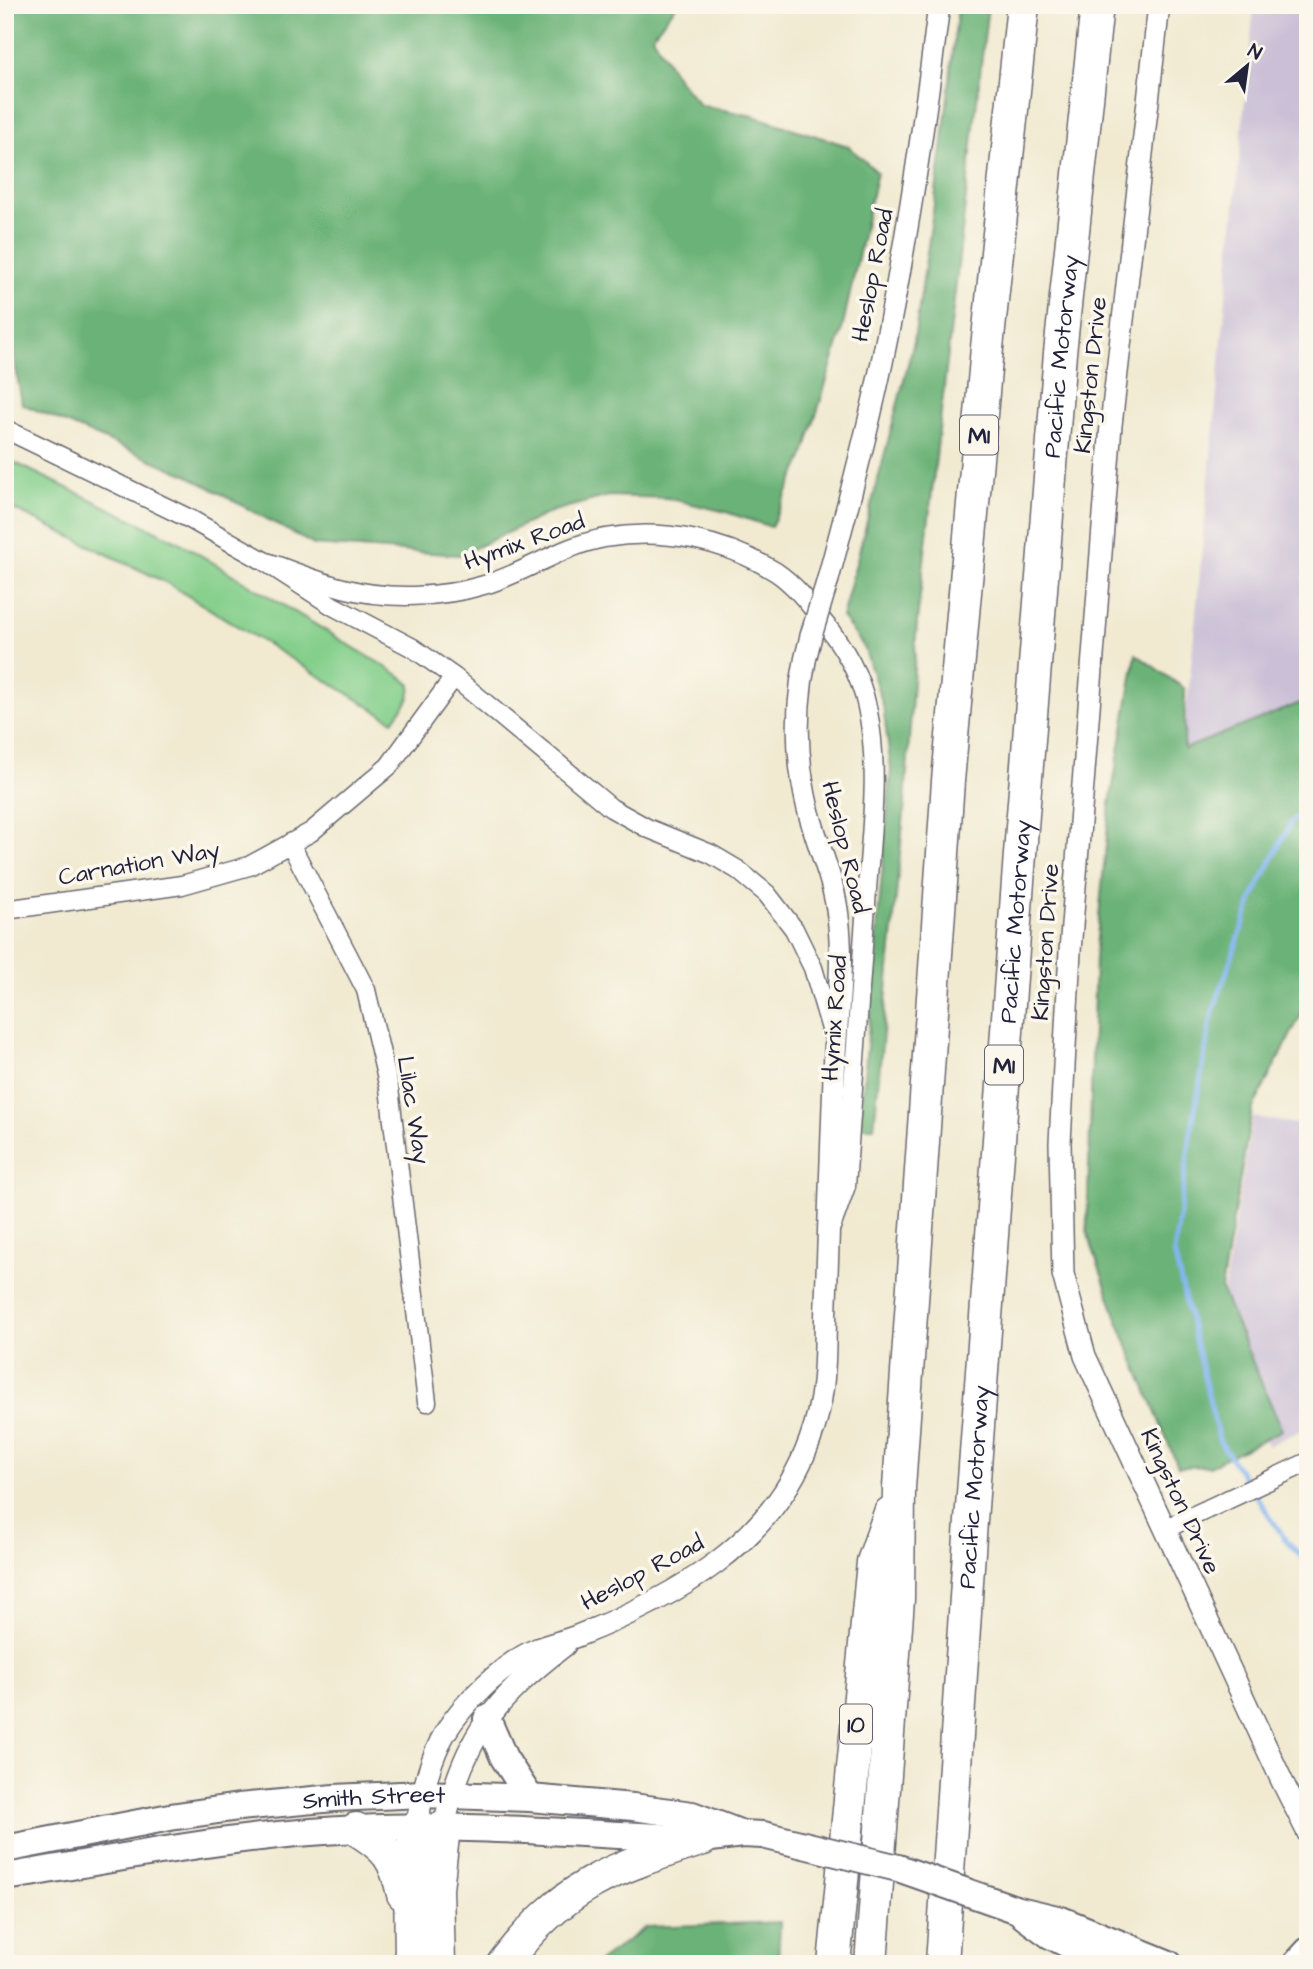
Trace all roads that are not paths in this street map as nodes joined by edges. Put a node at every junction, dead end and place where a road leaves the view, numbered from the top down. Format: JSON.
{"nodes":[{"id":1,"x":939,"y":5,"type":"edge"},
{"id":2,"x":1023,"y":5,"type":"edge"},
{"id":3,"x":1097,"y":5,"type":"edge"},
{"id":4,"x":1159,"y":5,"type":"edge"},
{"id":5,"x":5,"y":429,"type":"edge"},
{"id":6,"x":264,"y":561,"type":"junction"},
{"id":7,"x":454,"y":677,"type":"junction"},
{"id":8,"x":290,"y":844,"type":"junction"},
{"id":9,"x":5,"y":909,"type":"edge"},
{"id":10,"x":835,"y":1043,"type":"junction"},
{"id":11,"x":830,"y":1232,"type":"junction"},
{"id":12,"x":427,"y":1402,"type":"dead end"},
{"id":13,"x":1308,"y":1462,"type":"edge"},
{"id":14,"x":899,"y":1488,"type":"junction"},
{"id":15,"x":1165,"y":1529,"type":"junction"},
{"id":16,"x":576,"y":1636,"type":"junction"},
{"id":17,"x":488,"y":1719,"type":"junction"},
{"id":18,"x":423,"y":1794,"type":"junction"},
{"id":19,"x":451,"y":1794,"type":"junction"},
{"id":20,"x":530,"y":1798,"type":"junction"},
{"id":21,"x":430,"y":1827,"type":"junction"},
{"id":22,"x":356,"y":1829,"type":"junction"},
{"id":23,"x":1308,"y":1833,"type":"edge"},
{"id":24,"x":753,"y":1835,"type":"junction"},
{"id":25,"x":703,"y":1839,"type":"junction"},
{"id":26,"x":5,"y":1849,"type":"edge"},
{"id":27,"x":5,"y":1877,"type":"edge"},
{"id":28,"x":1014,"y":1909,"type":"junction"},
{"id":29,"x":410,"y":1923,"type":"junction"},
{"id":30,"x":1308,"y":1951,"type":"edge"},
{"id":31,"x":411,"y":1964,"type":"edge"},
{"id":32,"x":439,"y":1964,"type":"edge"},
{"id":33,"x":503,"y":1964,"type":"edge"},
{"id":34,"x":834,"y":1964,"type":"edge"},
{"id":35,"x":872,"y":1964,"type":"edge"},
{"id":36,"x":942,"y":1964,"type":"edge"},
{"id":37,"x":1106,"y":1964,"type":"edge"},
{"id":38,"x":1169,"y":1964,"type":"edge"},
{"id":39,"x":1296,"y":1964,"type":"edge"}],
"edges":[{"from":1,"to":10,"type":"street","name":"Heslop Road","bridge":true},
{"from":2,"to":14,"type":"highway","number":"M1"},
{"from":3,"to":36,"type":"highway","name":"Pacific Motorway","number":"M1"},
{"from":4,"to":15,"type":"street","name":"Kingston Drive"},
{"from":5,"to":6,"type":"street","name":"Hymix Road"},
{"from":6,"to":7,"type":"street","name":"Hymix Road"},
{"from":6,"to":11,"type":"street","name":"Hymix Road"},
{"from":7,"to":8,"type":"street","name":"Carnation Way"},
{"from":7,"to":10,"type":"street","name":"Hymix Road"},
{"from":8,"to":9,"type":"street","name":"Carnation Way"},
{"from":8,"to":12,"type":"street","name":"Lilac Way"},
{"from":10,"to":11,"type":"street","name":"Heslop Road"},
{"from":11,"to":16,"type":"street","name":"Heslop Road"},
{"from":13,"to":15,"type":"street"},
{"from":14,"to":34,"type":"highway","number":"10"},
{"from":14,"to":35,"type":"highway","number":"M1"},
{"from":15,"to":23,"type":"street","name":"Kingston Drive"},
{"from":16,"to":17,"type":"street","name":"Heslop Road"},
{"from":16,"to":18,"type":"street","name":"Heslop Road"},
{"from":17,"to":19,"type":"street","name":"Heslop Road"},
{"from":17,"to":20,"type":"main road"},
{"from":18,"to":19,"type":"main road","name":"Smith Street"},
{"from":18,"to":21,"type":"street","name":"Heslop Road"},
{"from":18,"to":26,"type":"main road","name":"Smith Street"},
{"from":19,"to":20,"type":"main road","name":"Smith Street"},
{"from":19,"to":21,"type":"street","name":"Heslop Road"},
{"from":20,"to":24,"type":"main road","name":"Smith Street"},
{"from":21,"to":22,"type":"main road","name":"Smith Street"},
{"from":21,"to":25,"type":"main road","name":"Smith Street"},
{"from":21,"to":29,"type":"highway"},
{"from":21,"to":32,"type":"highway"},
{"from":22,"to":27,"type":"main road","name":"Smith Street"},
{"from":22,"to":29,"type":"highway"},
{"from":24,"to":25,"type":"main road","name":"Smith Street"},
{"from":24,"to":28,"type":"main road","name":"Smith Street","bridge":true},
{"from":25,"to":33,"type":"highway"},
{"from":28,"to":37,"type":"main road","name":"Smith Street"},
{"from":28,"to":38,"type":"main road","name":"Smith Street"},
{"from":29,"to":31,"type":"highway"},
{"from":30,"to":39,"type":"main road"}]}
